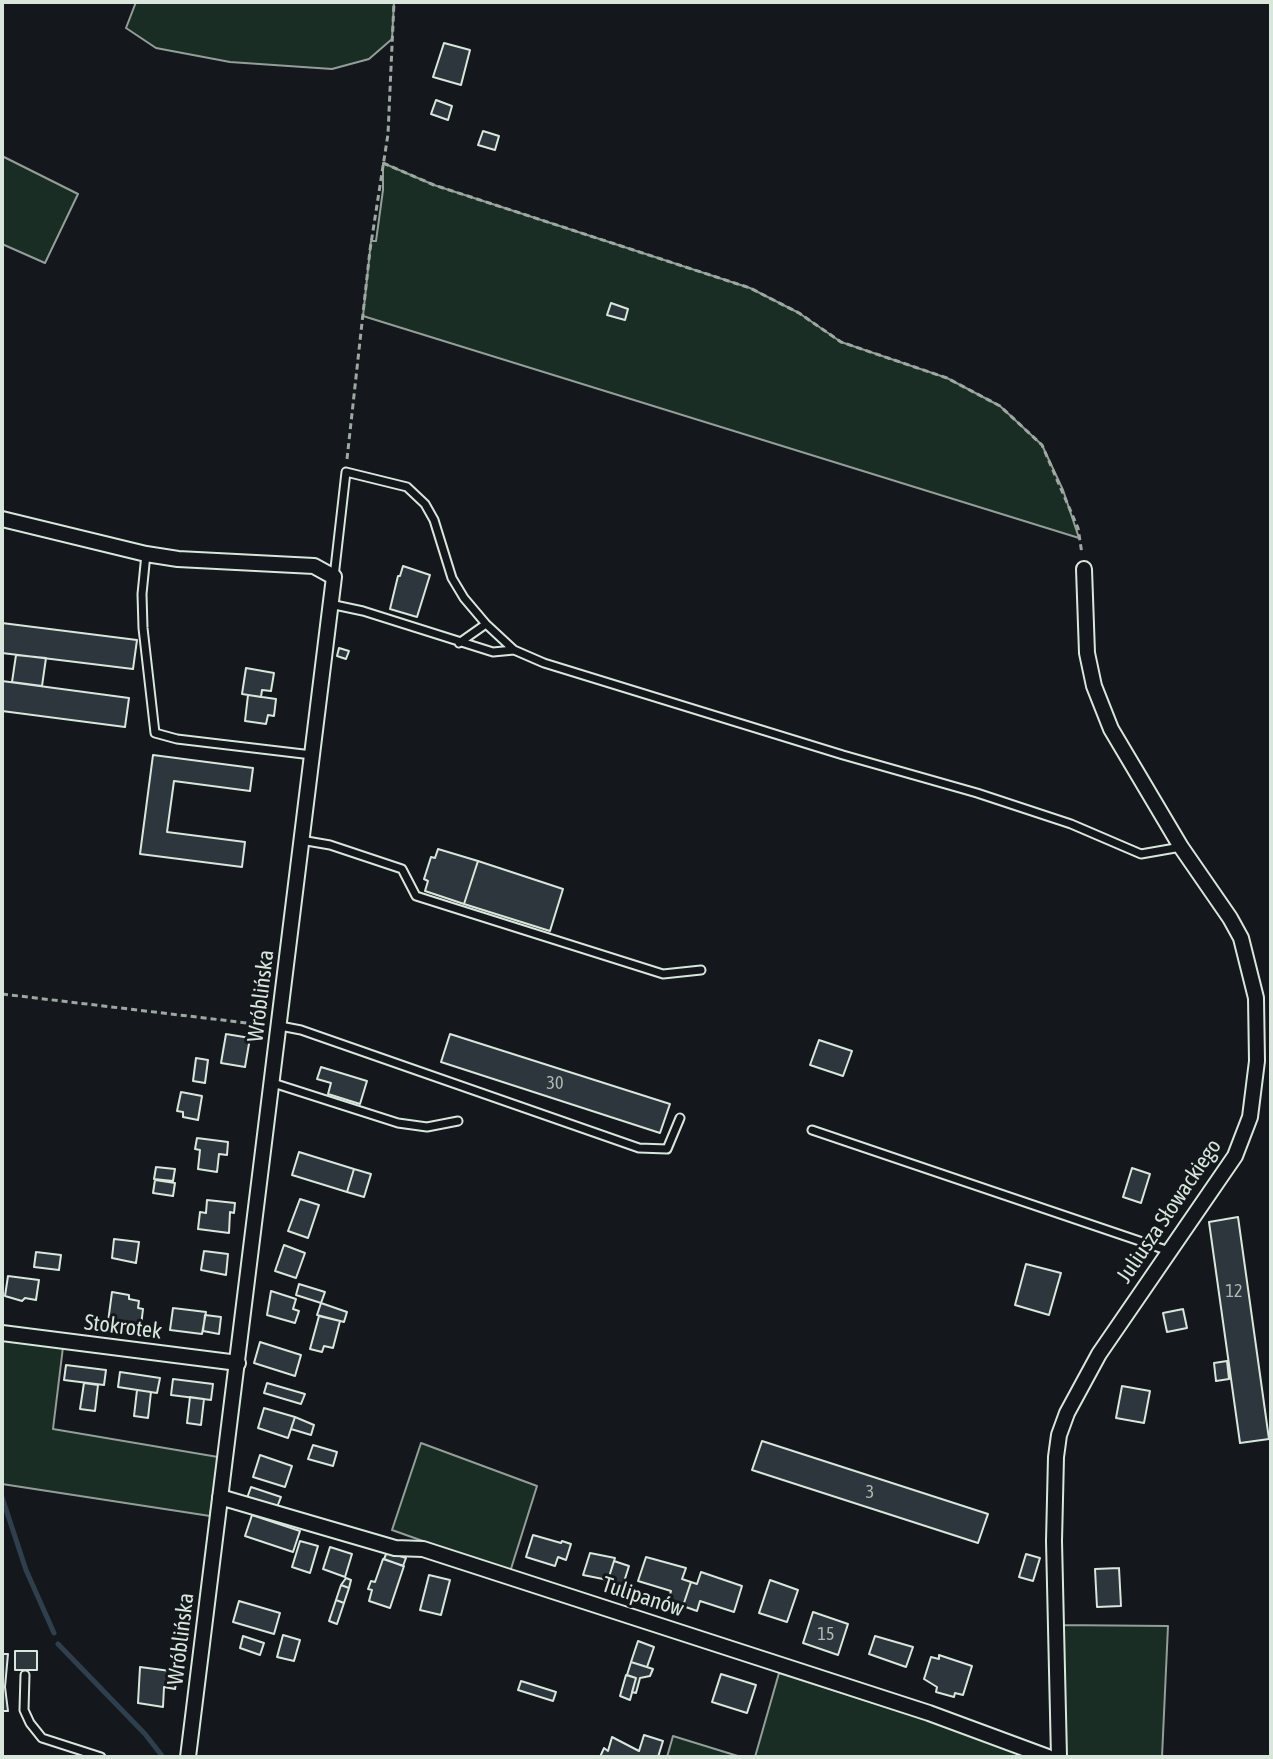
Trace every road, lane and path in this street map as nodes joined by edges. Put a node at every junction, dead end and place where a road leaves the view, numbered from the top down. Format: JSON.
{"nodes":[{"id":1,"x":394,"y":2,"type":"edge"},
{"id":2,"x":383,"y":163,"type":"junction"},
{"id":3,"x":346,"y":472,"type":"junction"},
{"id":4,"x":2,"y":519,"type":"edge"},
{"id":5,"x":146,"y":554,"type":"junction"},
{"id":6,"x":1084,"y":569,"type":"joint"},
{"id":7,"x":334,"y":577,"type":"junction"},
{"id":8,"x":330,"y":604,"type":"junction"},
{"id":9,"x":486,"y":624,"type":"junction"},
{"id":10,"x":459,"y":643,"type":"junction"},
{"id":11,"x":514,"y":650,"type":"junction"},
{"id":12,"x":312,"y":755,"type":"junction"},
{"id":13,"x":301,"y":840,"type":"junction"},
{"id":14,"x":1181,"y":847,"type":"junction"},
{"id":15,"x":701,"y":970,"type":"dead end"},
{"id":16,"x":2,"y":994,"type":"edge"},
{"id":17,"x":280,"y":1026,"type":"junction"},
{"id":18,"x":273,"y":1083,"type":"junction"},
{"id":19,"x":680,"y":1118,"type":"dead end"},
{"id":20,"x":458,"y":1121,"type":"dead end"},
{"id":21,"x":812,"y":1130,"type":"dead end"},
{"id":22,"x":1169,"y":1251,"type":"junction"},
{"id":23,"x":2,"y":1333,"type":"edge"},
{"id":24,"x":238,"y":1363,"type":"junction"},
{"id":25,"x":220,"y":1497,"type":"junction"},
{"id":26,"x":25,"y":1675,"type":"dead end"},
{"id":27,"x":101,"y":1757,"type":"edge"},
{"id":28,"x":188,"y":1757,"type":"edge"},
{"id":29,"x":1048,"y":1757,"type":"edge"},
{"id":30,"x":1059,"y":1757,"type":"edge"}],
"edges":[{"from":1,"to":2,"type":"path"},
{"from":2,"to":3,"type":"path"},
{"from":2,"to":6,"type":"path"},
{"from":3,"to":7,"type":"lane"},
{"from":3,"to":9,"type":"lane"},
{"from":4,"to":5,"type":"street"},
{"from":5,"to":7,"type":"street"},
{"from":5,"to":12,"type":"lane"},
{"from":6,"to":14,"type":"street","name":"Juliusza Słowackiego"},
{"from":7,"to":8,"type":"street","name":"Wróblińska"},
{"from":8,"to":10,"type":"lane"},
{"from":8,"to":12,"type":"street","name":"Wróblińska"},
{"from":9,"to":10,"type":"lane"},
{"from":9,"to":11,"type":"lane"},
{"from":10,"to":11,"type":"lane"},
{"from":11,"to":14,"type":"lane"},
{"from":12,"to":13,"type":"street","name":"Wróblińska"},
{"from":13,"to":15,"type":"lane"},
{"from":13,"to":17,"type":"street","name":"Wróblińska"},
{"from":14,"to":22,"type":"street","name":"Juliusza Słowackiego"},
{"from":16,"to":17,"type":"path"},
{"from":17,"to":18,"type":"street","name":"Wróblińska"},
{"from":17,"to":19,"type":"lane"},
{"from":18,"to":20,"type":"lane"},
{"from":18,"to":24,"type":"street","name":"Wróblińska"},
{"from":21,"to":22,"type":"lane"},
{"from":22,"to":30,"type":"street","name":"Juliusza Słowackiego"},
{"from":23,"to":24,"type":"street","name":"Stokrotek"},
{"from":24,"to":25,"type":"street","name":"Wróblińska"},
{"from":25,"to":28,"type":"street","name":"Wróblińska"},
{"from":25,"to":29,"type":"street","name":"Tulipanów"},
{"from":26,"to":27,"type":"lane"}]}
